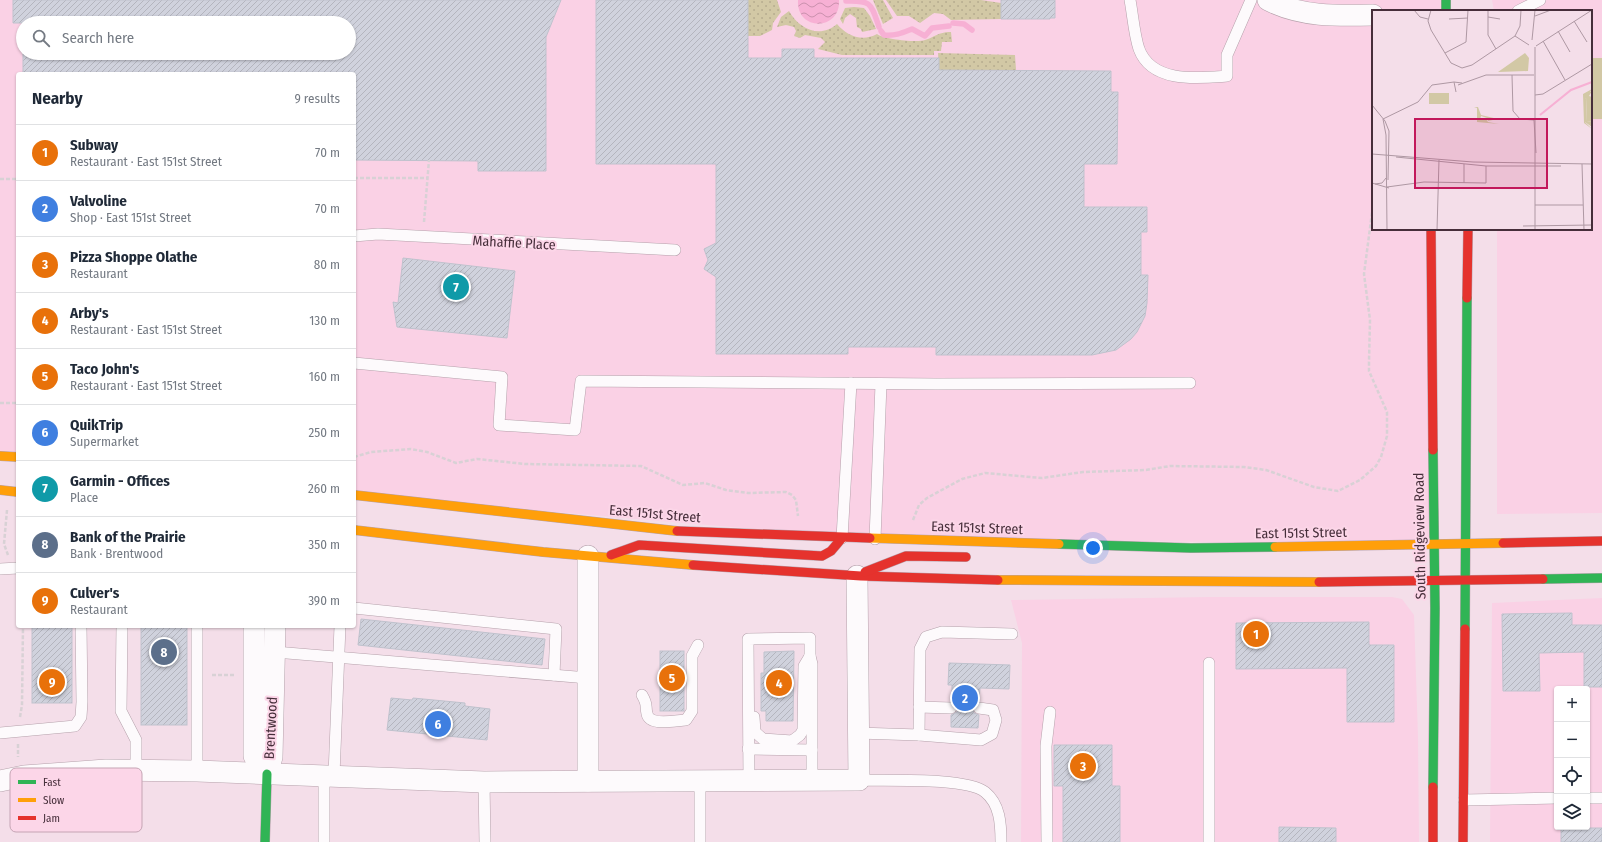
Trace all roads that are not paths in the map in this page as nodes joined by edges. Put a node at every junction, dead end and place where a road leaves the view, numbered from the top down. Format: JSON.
{"nodes":[{"id":1,"x":1130,"y":0,"type":"edge"},
{"id":2,"x":1251,"y":0,"type":"edge"},
{"id":3,"x":1268,"y":0,"type":"edge"},
{"id":4,"x":1540,"y":0,"type":"edge"},
{"id":5,"x":1520,"y":10,"type":"edge"},
{"id":6,"x":1372,"y":15,"type":"edge"},
{"id":7,"x":1431,"y":230,"type":"edge"},
{"id":8,"x":1468,"y":230,"type":"edge"},
{"id":9,"x":356,"y":236,"type":"edge"},
{"id":10,"x":675,"y":250,"type":"dead end"},
{"id":11,"x":356,"y":363,"type":"edge"},
{"id":12,"x":851,"y":383,"type":"junction"},
{"id":13,"x":1190,"y":383,"type":"dead end"},
{"id":14,"x":881,"y":384,"type":"junction"},
{"id":15,"x":0,"y":456,"type":"edge"},
{"id":16,"x":16,"y":457,"type":"edge"},
{"id":17,"x":0,"y":490,"type":"edge"},
{"id":18,"x":16,"y":492,"type":"edge"},
{"id":19,"x":356,"y":494,"type":"edge"},
{"id":20,"x":356,"y":530,"type":"edge"},
{"id":21,"x":842,"y":538,"type":"junction"},
{"id":22,"x":875,"y":539,"type":"junction"},
{"id":23,"x":1602,"y":541,"type":"edge"},
{"id":24,"x":1434,"y":544,"type":"junction"},
{"id":25,"x":1465,"y":544,"type":"junction"},
{"id":26,"x":1128,"y":547,"type":"junction"},
{"id":27,"x":1115,"y":554,"type":"dead end"},
{"id":28,"x":596,"y":557,"type":"junction"},
{"id":29,"x":976,"y":557,"type":"dead end"},
{"id":30,"x":16,"y":568,"type":"edge"},
{"id":31,"x":0,"y":569,"type":"edge"},
{"id":32,"x":857,"y":576,"type":"junction"},
{"id":33,"x":1602,"y":578,"type":"edge"},
{"id":34,"x":1435,"y":582,"type":"junction"},
{"id":35,"x":1465,"y":582,"type":"junction"},
{"id":36,"x":356,"y":608,"type":"edge"},
{"id":37,"x":81,"y":628,"type":"edge"},
{"id":38,"x":122,"y":628,"type":"edge"},
{"id":39,"x":197,"y":628,"type":"edge"},
{"id":40,"x":254,"y":628,"type":"edge"},
{"id":41,"x":275,"y":628,"type":"edge"},
{"id":42,"x":340,"y":628,"type":"edge"},
{"id":43,"x":1012,"y":634,"type":"dead end"},
{"id":44,"x":698,"y":645,"type":"dead end"},
{"id":45,"x":274,"y":652,"type":"junction"},
{"id":46,"x":810,"y":656,"type":"junction"},
{"id":47,"x":338,"y":657,"type":"junction"},
{"id":48,"x":1210,"y":663,"type":"dead end"},
{"id":49,"x":554,"y":675,"type":"junction"},
{"id":50,"x":748,"y":676,"type":"junction"},
{"id":51,"x":588,"y":678,"type":"junction"},
{"id":52,"x":642,"y":695,"type":"dead end"},
{"id":53,"x":919,"y":707,"type":"junction"},
{"id":54,"x":952,"y":708,"type":"dead end"},
{"id":55,"x":979,"y":708,"type":"dead end"},
{"id":56,"x":1050,"y":712,"type":"dead end"},
{"id":57,"x":858,"y":732,"type":"junction"},
{"id":58,"x":0,"y":733,"type":"edge"},
{"id":59,"x":919,"y":735,"type":"junction"},
{"id":60,"x":748,"y":748,"type":"junction"},
{"id":61,"x":812,"y":750,"type":"junction"},
{"id":62,"x":136,"y":768,"type":"edge"},
{"id":63,"x":142,"y":770,"type":"edge"},
{"id":64,"x":197,"y":771,"type":"junction"},
{"id":65,"x":267,"y":774,"type":"junction"},
{"id":66,"x":329,"y":775,"type":"junction"},
{"id":67,"x":10,"y":779,"type":"edge"},
{"id":68,"x":812,"y":780,"type":"junction"},
{"id":69,"x":859,"y":780,"type":"junction"},
{"id":70,"x":0,"y":781,"type":"edge"},
{"id":71,"x":588,"y":781,"type":"junction"},
{"id":72,"x":700,"y":781,"type":"junction"},
{"id":73,"x":749,"y":781,"type":"junction"},
{"id":74,"x":484,"y":782,"type":"junction"},
{"id":75,"x":1554,"y":798,"type":"edge"},
{"id":76,"x":1590,"y":798,"type":"edge"},
{"id":77,"x":1602,"y":798,"type":"edge"},
{"id":78,"x":1464,"y":800,"type":"junction"},
{"id":79,"x":265,"y":842,"type":"edge"},
{"id":80,"x":324,"y":842,"type":"edge"},
{"id":81,"x":485,"y":842,"type":"edge"},
{"id":82,"x":700,"y":842,"type":"edge"},
{"id":83,"x":1001,"y":842,"type":"edge"},
{"id":84,"x":1047,"y":842,"type":"edge"},
{"id":85,"x":1208,"y":842,"type":"edge"},
{"id":86,"x":1434,"y":842,"type":"edge"},
{"id":87,"x":1463,"y":842,"type":"edge"}],
"edges":[{"from":1,"to":2,"type":"lane"},
{"from":3,"to":6,"type":"street"},
{"from":4,"to":5,"type":"lane"},
{"from":7,"to":24,"type":"main road","name":"South Ridgeview Road"},
{"from":8,"to":25,"type":"main road"},
{"from":9,"to":10,"type":"lane","name":"Mahaffie Place"},
{"from":11,"to":12,"type":"lane"},
{"from":12,"to":14,"type":"lane"},
{"from":12,"to":21,"type":"lane"},
{"from":13,"to":14,"type":"lane"},
{"from":14,"to":22,"type":"lane"},
{"from":15,"to":16,"type":"main road"},
{"from":17,"to":18,"type":"main road"},
{"from":19,"to":21,"type":"main road","name":"East 151st Street"},
{"from":20,"to":28,"type":"main road"},
{"from":21,"to":22,"type":"main road","name":"East 151st Street"},
{"from":21,"to":28,"type":"main road"},
{"from":22,"to":26,"type":"main road","name":"East 151st Street"},
{"from":23,"to":25,"type":"main road","name":"East 151st Street"},
{"from":24,"to":25,"type":"main road","name":"East 151st Street"},
{"from":24,"to":26,"type":"main road","name":"East 151st Street"},
{"from":24,"to":34,"type":"main road","name":"South Ridgeview Road"},
{"from":25,"to":35,"type":"main road"},
{"from":26,"to":27,"type":"main road"},
{"from":28,"to":32,"type":"main road"},
{"from":28,"to":51,"type":"street"},
{"from":29,"to":32,"type":"main road"},
{"from":30,"to":31,"type":"lane"},
{"from":32,"to":34,"type":"main road"},
{"from":32,"to":57,"type":"street"},
{"from":33,"to":35,"type":"main road"},
{"from":34,"to":35,"type":"main road"},
{"from":34,"to":86,"type":"main road","name":"South Ridgeview Road"},
{"from":35,"to":78,"type":"main road"},
{"from":36,"to":49,"type":"lane"},
{"from":37,"to":58,"type":"lane"},
{"from":38,"to":62,"type":"lane"},
{"from":39,"to":64,"type":"lane"},
{"from":40,"to":65,"type":"street","name":"Brentwood"},
{"from":41,"to":45,"type":"street","name":"Brentwood"},
{"from":42,"to":47,"type":"lane"},
{"from":43,"to":53,"type":"lane"},
{"from":44,"to":52,"type":"lane"},
{"from":45,"to":47,"type":"lane"},
{"from":45,"to":65,"type":"street","name":"Brentwood"},
{"from":46,"to":50,"type":"lane"},
{"from":46,"to":50,"type":"lane"},
{"from":46,"to":61,"type":"lane"},
{"from":47,"to":49,"type":"lane"},
{"from":47,"to":66,"type":"lane"},
{"from":48,"to":85,"type":"lane"},
{"from":49,"to":51,"type":"lane"},
{"from":50,"to":60,"type":"lane"},
{"from":51,"to":71,"type":"street"},
{"from":53,"to":54,"type":"lane"},
{"from":53,"to":59,"type":"lane"},
{"from":55,"to":59,"type":"lane"},
{"from":56,"to":84,"type":"lane"},
{"from":57,"to":59,"type":"lane"},
{"from":57,"to":69,"type":"street"},
{"from":60,"to":61,"type":"lane"},
{"from":60,"to":73,"type":"lane"},
{"from":61,"to":68,"type":"lane"},
{"from":63,"to":64,"type":"street"},
{"from":64,"to":65,"type":"street"},
{"from":65,"to":66,"type":"street"},
{"from":65,"to":79,"type":"main road"},
{"from":66,"to":74,"type":"street"},
{"from":66,"to":80,"type":"lane"},
{"from":67,"to":70,"type":"street"},
{"from":68,"to":69,"type":"street"},
{"from":68,"to":73,"type":"street"},
{"from":69,"to":83,"type":"lane"},
{"from":71,"to":72,"type":"street"},
{"from":71,"to":74,"type":"street"},
{"from":72,"to":73,"type":"street"},
{"from":72,"to":82,"type":"lane"},
{"from":74,"to":81,"type":"lane"},
{"from":75,"to":78,"type":"lane"},
{"from":76,"to":77,"type":"lane"},
{"from":78,"to":87,"type":"main road"}]}
